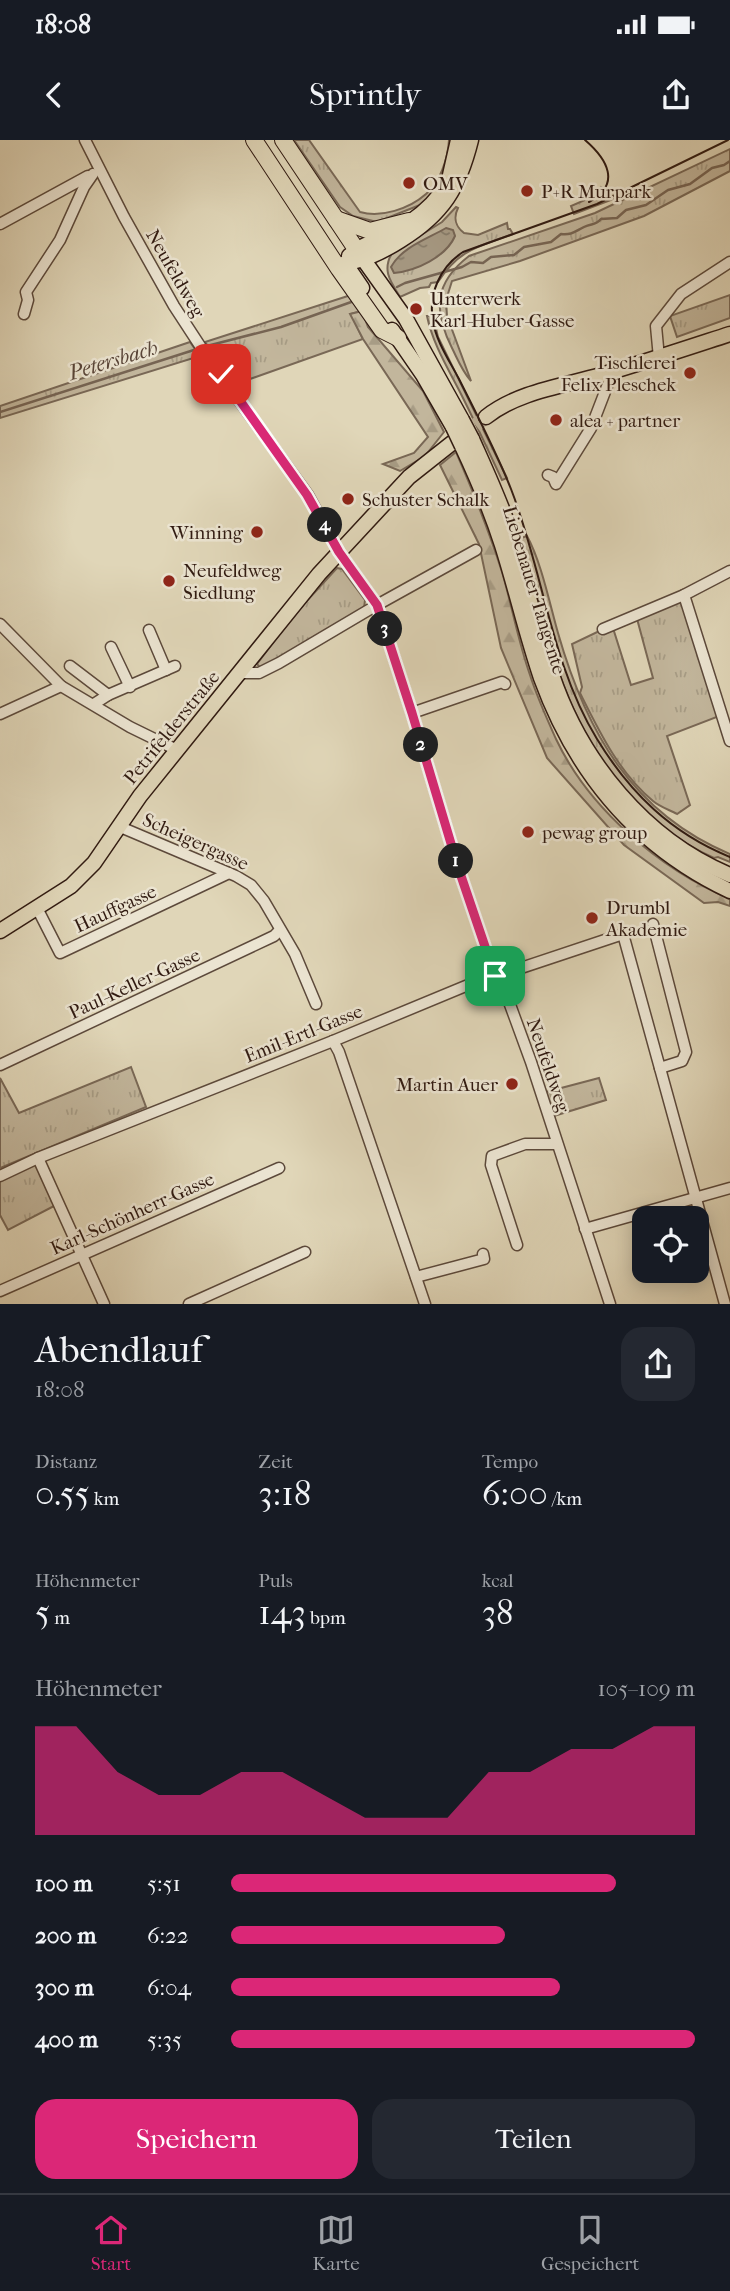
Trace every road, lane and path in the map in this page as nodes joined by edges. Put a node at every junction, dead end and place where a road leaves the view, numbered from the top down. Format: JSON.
{"nodes":[{"id":1,"x":85,"y":140,"type":"edge"},
{"id":2,"x":254,"y":140,"type":"edge"},
{"id":3,"x":262,"y":140,"type":"edge"},
{"id":4,"x":283,"y":140,"type":"edge"},
{"id":5,"x":458,"y":140,"type":"edge"},
{"id":6,"x":471,"y":140,"type":"edge"},
{"id":7,"x":96,"y":172,"type":"junction"},
{"id":8,"x":336,"y":219,"type":"junction"},
{"id":9,"x":409,"y":221,"type":"junction"},
{"id":10,"x":0,"y":224,"type":"edge"},
{"id":11,"x":388,"y":248,"type":"junction"},
{"id":12,"x":360,"y":254,"type":"junction"},
{"id":13,"x":730,"y":262,"type":"edge"},
{"id":14,"x":345,"y":263,"type":"junction"},
{"id":15,"x":397,"y":306,"type":"junction"},
{"id":16,"x":24,"y":314,"type":"dead end"},
{"id":17,"x":730,"y":334,"type":"edge"},
{"id":18,"x":398,"y":338,"type":"junction"},
{"id":19,"x":659,"y":358,"type":"junction"},
{"id":20,"x":613,"y":371,"type":"junction"},
{"id":21,"x":486,"y":417,"type":"tunnel mouth"},
{"id":22,"x":458,"y":424,"type":"junction"},
{"id":23,"x":462,"y":443,"type":"junction"},
{"id":24,"x":548,"y":475,"type":"dead end"},
{"id":25,"x":476,"y":550,"type":"dead end"},
{"id":26,"x":339,"y":552,"type":"junction"},
{"id":27,"x":730,"y":572,"type":"edge"},
{"id":28,"x":684,"y":595,"type":"junction"},
{"id":29,"x":377,"y":605,"type":"junction"},
{"id":30,"x":0,"y":624,"type":"edge"},
{"id":31,"x":603,"y":629,"type":"dead end"},
{"id":32,"x":149,"y":630,"type":"dead end"},
{"id":33,"x":111,"y":647,"type":"dead end"},
{"id":34,"x":70,"y":666,"type":"dead end"},
{"id":35,"x":240,"y":673,"type":"junction"},
{"id":36,"x":505,"y":684,"type":"dead end"},
{"id":37,"x":61,"y":686,"type":"junction"},
{"id":38,"x":130,"y":687,"type":"junction"},
{"id":39,"x":108,"y":695,"type":"junction"},
{"id":40,"x":94,"y":705,"type":"junction"},
{"id":41,"x":412,"y":713,"type":"junction"},
{"id":42,"x":0,"y":714,"type":"edge"},
{"id":43,"x":730,"y":741,"type":"edge"},
{"id":44,"x":177,"y":750,"type":"junction"},
{"id":45,"x":118,"y":825,"type":"junction"},
{"id":46,"x":229,"y":873,"type":"junction"},
{"id":47,"x":730,"y":875,"type":"edge"},
{"id":48,"x":730,"y":891,"type":"edge"},
{"id":49,"x":37,"y":908,"type":"junction"},
{"id":50,"x":653,"y":924,"type":"dead end"},
{"id":51,"x":280,"y":930,"type":"junction"},
{"id":52,"x":0,"y":932,"type":"edge"},
{"id":53,"x":495,"y":976,"type":"junction"},
{"id":54,"x":316,"y":1004,"type":"dead end"},
{"id":55,"x":333,"y":1041,"type":"junction"},
{"id":56,"x":0,"y":1065,"type":"edge"},
{"id":57,"x":660,"y":1068,"type":"junction"},
{"id":58,"x":557,"y":1144,"type":"junction"},
{"id":59,"x":38,"y":1158,"type":"junction"},
{"id":60,"x":279,"y":1168,"type":"dead end"},
{"id":61,"x":0,"y":1176,"type":"edge"},
{"id":62,"x":730,"y":1188,"type":"edge"},
{"id":63,"x":694,"y":1198,"type":"junction"},
{"id":64,"x":585,"y":1229,"type":"junction"},
{"id":65,"x":517,"y":1245,"type":"dead end"},
{"id":66,"x":304,"y":1252,"type":"dead end"},
{"id":67,"x":82,"y":1253,"type":"junction"},
{"id":68,"x":482,"y":1254,"type":"dead end"},
{"id":69,"x":416,"y":1277,"type":"junction"},
{"id":70,"x":0,"y":1291,"type":"edge"},
{"id":71,"x":104,"y":1304,"type":"edge"},
{"id":72,"x":189,"y":1304,"type":"edge"},
{"id":73,"x":425,"y":1304,"type":"edge"},
{"id":74,"x":610,"y":1304,"type":"edge"},
{"id":75,"x":725,"y":1304,"type":"edge"}],
"edges":[{"from":1,"to":7,"type":"street","name":"Neufeldweg"},
{"from":2,"to":18,"type":"highway"},
{"from":3,"to":14,"type":"highway"},
{"from":4,"to":8,"type":"highway"},
{"from":5,"to":9,"type":"main road"},
{"from":6,"to":11,"type":"main road"},
{"from":7,"to":10,"type":"street"},
{"from":7,"to":16,"type":"street"},
{"from":7,"to":26,"type":"street","name":"Neufeldweg"},
{"from":8,"to":9,"type":"highway"},
{"from":8,"to":12,"type":"highway"},
{"from":9,"to":12,"type":"main road"},
{"from":11,"to":12,"type":"main road"},
{"from":11,"to":15,"type":"main road"},
{"from":12,"to":14,"type":"main road"},
{"from":12,"to":15,"type":"main road","name":"Liebenauer Tangente"},
{"from":13,"to":19,"type":"street"},
{"from":14,"to":18,"type":"main road","name":"Liebenauer Tangente"},
{"from":15,"to":22,"type":"main road","name":"Liebenauer Tangente"},
{"from":17,"to":19,"type":"main road"},
{"from":18,"to":22,"type":"main road","name":"Liebenauer Tangente"},
{"from":19,"to":20,"type":"main road"},
{"from":20,"to":21,"type":"main road"},
{"from":20,"to":24,"type":"street"},
{"from":22,"to":23,"type":"main road","name":"Liebenauer Tangente","bridge":true},
{"from":23,"to":26,"type":"main road"},
{"from":23,"to":47,"type":"main road","name":"Liebenauer Tangente"},
{"from":23,"to":48,"type":"main road","name":"Liebenauer Tangente"},
{"from":25,"to":29,"type":"street","name":"Petrifelderstraße"},
{"from":26,"to":29,"type":"street","name":"Neufeldweg"},
{"from":26,"to":35,"type":"main road"},
{"from":27,"to":28,"type":"street"},
{"from":28,"to":31,"type":"street"},
{"from":28,"to":43,"type":"street"},
{"from":29,"to":35,"type":"street","name":"Petrifelderstraße"},
{"from":29,"to":41,"type":"street","name":"Neufeldweg"},
{"from":30,"to":37,"type":"street"},
{"from":32,"to":38,"type":"street","name":"Petrifelderstraße"},
{"from":33,"to":38,"type":"street"},
{"from":34,"to":39,"type":"street"},
{"from":35,"to":44,"type":"main road","name":"Petrifelderstraße"},
{"from":36,"to":41,"type":"street"},
{"from":37,"to":40,"type":"street"},
{"from":37,"to":42,"type":"street"},
{"from":38,"to":39,"type":"street","name":"Petrifelderstraße"},
{"from":39,"to":40,"type":"street","name":"Petrifelderstraße"},
{"from":40,"to":44,"type":"street"},
{"from":41,"to":53,"type":"street","name":"Neufeldweg"},
{"from":44,"to":45,"type":"main road","name":"Petrifelderstraße"},
{"from":45,"to":46,"type":"street","name":"Scheigergasse"},
{"from":45,"to":49,"type":"main road","name":"Petrifelderstraße"},
{"from":46,"to":49,"type":"street","name":"Hauffgasse"},
{"from":46,"to":51,"type":"street","name":"Scheigergasse"},
{"from":49,"to":52,"type":"main road","name":"Petrifelderstraße"},
{"from":50,"to":57,"type":"street"},
{"from":51,"to":54,"type":"street","name":"Scheigergasse"},
{"from":51,"to":56,"type":"street","name":"Paul-Keller-Gasse"},
{"from":53,"to":55,"type":"street","name":"Emil-Ertl-Gasse"},
{"from":53,"to":57,"type":"street","name":"Emil-Ertl-Gasse"},
{"from":53,"to":58,"type":"street","name":"Neufeldweg"},
{"from":55,"to":59,"type":"street","name":"Emil-Ertl-Gasse"},
{"from":55,"to":69,"type":"street"},
{"from":57,"to":63,"type":"street"},
{"from":58,"to":64,"type":"street","name":"Neufeldweg"},
{"from":58,"to":65,"type":"street","name":"Neufeldweg"},
{"from":59,"to":61,"type":"street","name":"Emil-Ertl-Gasse"},
{"from":59,"to":67,"type":"street"},
{"from":60,"to":67,"type":"street","name":"Karl-Schönherr-Gasse"},
{"from":62,"to":63,"type":"street"},
{"from":63,"to":64,"type":"street"},
{"from":63,"to":75,"type":"street"},
{"from":64,"to":74,"type":"street","name":"Neufeldweg"},
{"from":66,"to":72,"type":"street"},
{"from":67,"to":70,"type":"street","name":"Karl-Schönherr-Gasse"},
{"from":67,"to":71,"type":"street"},
{"from":68,"to":69,"type":"street"},
{"from":69,"to":73,"type":"street"}]}
